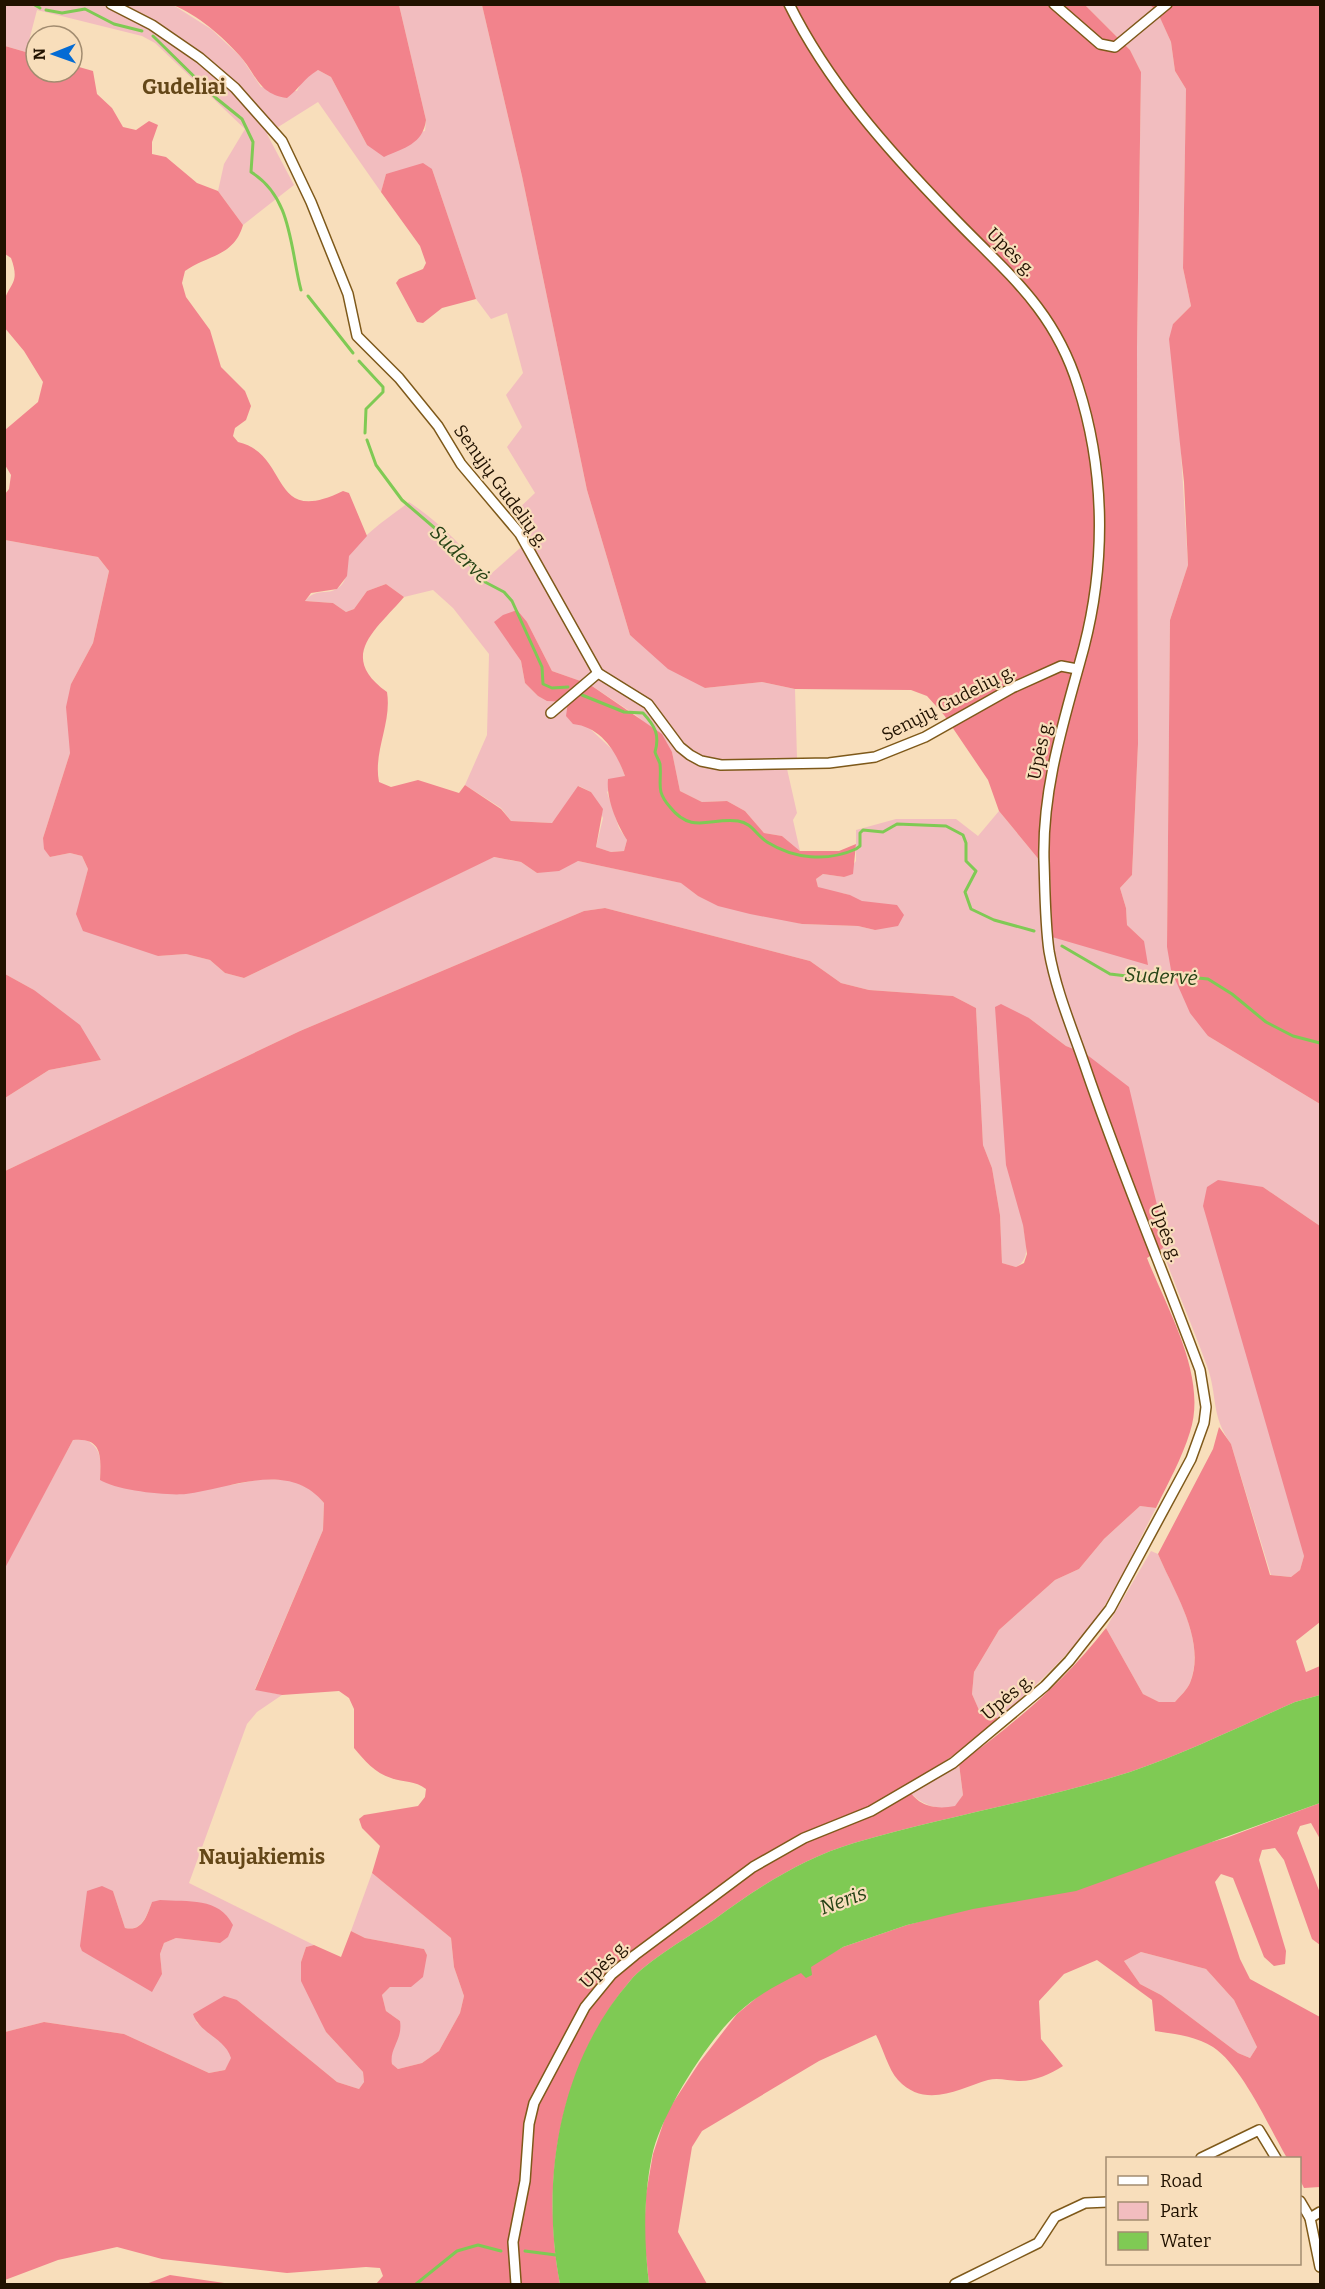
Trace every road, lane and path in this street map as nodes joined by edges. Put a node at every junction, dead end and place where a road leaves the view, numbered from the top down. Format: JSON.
{"nodes":[{"id":1,"x":111,"y":4,"type":"edge"},
{"id":2,"x":789,"y":4,"type":"edge"},
{"id":3,"x":1054,"y":4,"type":"edge"},
{"id":4,"x":1167,"y":4,"type":"edge"},
{"id":5,"x":1077,"y":669,"type":"junction"},
{"id":6,"x":598,"y":673,"type":"junction"},
{"id":7,"x":551,"y":713,"type":"dead end"},
{"id":8,"x":1203,"y":2157,"type":"edge"},
{"id":9,"x":1275,"y":2157,"type":"edge"},
{"id":10,"x":1106,"y":2202,"type":"edge"},
{"id":11,"x":1301,"y":2204,"type":"edge"},
{"id":12,"x":1320,"y":2212,"type":"edge"},
{"id":13,"x":1310,"y":2218,"type":"junction"},
{"id":14,"x":1320,"y":2268,"type":"edge"},
{"id":15,"x":516,"y":2284,"type":"edge"},
{"id":16,"x":955,"y":2284,"type":"edge"}],
"edges":[{"from":1,"to":6,"type":"street","name":"Senųjų Gudelių g."},
{"from":2,"to":5,"type":"street","name":"Upės g."},
{"from":3,"to":4,"type":"street"},
{"from":5,"to":6,"type":"street","name":"Senųjų Gudelių g."},
{"from":5,"to":15,"type":"street","name":"Upės g."},
{"from":6,"to":7,"type":"street"},
{"from":8,"to":9,"type":"street"},
{"from":10,"to":16,"type":"street"},
{"from":11,"to":13,"type":"street"},
{"from":12,"to":13,"type":"street"},
{"from":13,"to":14,"type":"street"}]}
